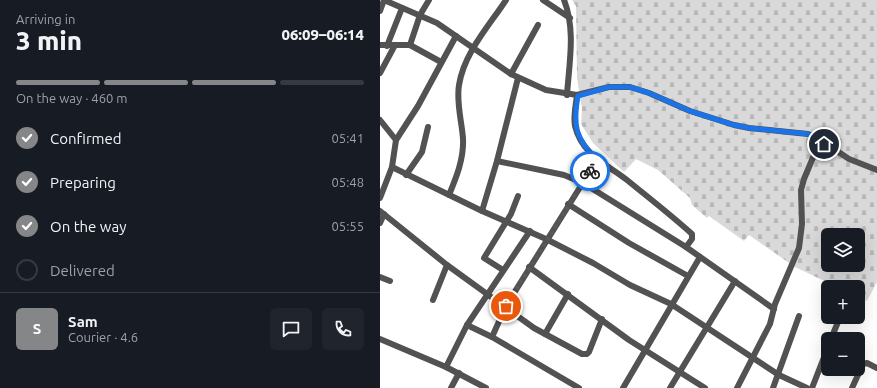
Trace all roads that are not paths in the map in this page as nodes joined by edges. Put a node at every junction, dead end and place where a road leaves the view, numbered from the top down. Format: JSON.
{"nodes":[{"id":1,"x":384,"y":0,"type":"edge"},
{"id":2,"x":429,"y":0,"type":"edge"},
{"id":3,"x":506,"y":0,"type":"edge"},
{"id":4,"x":543,"y":0,"type":"edge"},
{"id":5,"x":564,"y":0,"type":"edge"},
{"id":6,"x":402,"y":8,"type":"junction"},
{"id":7,"x":380,"y":11,"type":"edge"},
{"id":8,"x":420,"y":15,"type":"junction"},
{"id":9,"x":570,"y":18,"type":"junction"},
{"id":10,"x":538,"y":25,"type":"dead end"},
{"id":11,"x":456,"y":36,"type":"junction"},
{"id":12,"x":380,"y":45,"type":"edge"},
{"id":13,"x":395,"y":45,"type":"junction"},
{"id":14,"x":410,"y":45,"type":"junction"},
{"id":15,"x":387,"y":46,"type":"junction"},
{"id":16,"x":473,"y":48,"type":"junction"},
{"id":17,"x":441,"y":62,"type":"junction"},
{"id":18,"x":380,"y":73,"type":"edge"},
{"id":19,"x":511,"y":74,"type":"junction"},
{"id":20,"x":518,"y":78,"type":"junction"},
{"id":21,"x":567,"y":95,"type":"junction"},
{"id":22,"x":578,"y":96,"type":"junction"},
{"id":23,"x":380,"y":120,"type":"edge"},
{"id":24,"x":428,"y":127,"type":"dead end"},
{"id":25,"x":816,"y":137,"type":"junction"},
{"id":26,"x":396,"y":140,"type":"junction"},
{"id":27,"x":597,"y":160,"type":"junction"},
{"id":28,"x":498,"y":161,"type":"junction"},
{"id":29,"x":392,"y":167,"type":"junction"},
{"id":30,"x":877,"y":170,"type":"edge"},
{"id":31,"x":406,"y":174,"type":"junction"},
{"id":32,"x":583,"y":182,"type":"junction"},
{"id":33,"x":449,"y":196,"type":"junction"},
{"id":34,"x":518,"y":196,"type":"dead end"},
{"id":35,"x":380,"y":198,"type":"edge"},
{"id":36,"x":568,"y":204,"type":"junction"},
{"id":37,"x":482,"y":211,"type":"junction"},
{"id":38,"x":382,"y":213,"type":"edge"},
{"id":39,"x":507,"y":221,"type":"junction"},
{"id":40,"x":380,"y":223,"type":"edge"},
{"id":41,"x":530,"y":231,"type":"junction"},
{"id":42,"x":546,"y":239,"type":"junction"},
{"id":43,"x":686,"y":247,"type":"junction"},
{"id":44,"x":700,"y":257,"type":"junction"},
{"id":45,"x":447,"y":264,"type":"junction"},
{"id":46,"x":529,"y":267,"type":"junction"},
{"id":47,"x":503,"y":270,"type":"junction"},
{"id":48,"x":688,"y":276,"type":"junction"},
{"id":49,"x":380,"y":277,"type":"edge"},
{"id":50,"x":390,"y":281,"type":"dead end"},
{"id":51,"x":735,"y":281,"type":"junction"},
{"id":52,"x":488,"y":293,"type":"junction"},
{"id":53,"x":568,"y":294,"type":"junction"},
{"id":54,"x":433,"y":300,"type":"dead end"},
{"id":55,"x":672,"y":304,"type":"junction"},
{"id":56,"x":506,"y":306,"type":"junction"},
{"id":57,"x":774,"y":308,"type":"junction"},
{"id":58,"x":799,"y":316,"type":"dead end"},
{"id":59,"x":602,"y":319,"type":"junction"},
{"id":60,"x":467,"y":325,"type":"junction"},
{"id":61,"x":706,"y":327,"type":"junction"},
{"id":62,"x":545,"y":334,"type":"junction"},
{"id":63,"x":492,"y":337,"type":"junction"},
{"id":64,"x":380,"y":339,"type":"edge"},
{"id":65,"x":646,"y":351,"type":"junction"},
{"id":66,"x":752,"y":358,"type":"junction"},
{"id":67,"x":821,"y":365,"type":"edge"},
{"id":68,"x":446,"y":367,"type":"junction"},
{"id":69,"x":877,"y":368,"type":"edge"},
{"id":70,"x":679,"y":372,"type":"junction"},
{"id":71,"x":459,"y":374,"type":"junction"},
{"id":72,"x":779,"y":375,"type":"junction"},
{"id":73,"x":696,"y":386,"type":"edge"},
{"id":74,"x":451,"y":388,"type":"edge"},
{"id":75,"x":486,"y":388,"type":"edge"},
{"id":76,"x":579,"y":388,"type":"edge"},
{"id":77,"x":623,"y":388,"type":"edge"},
{"id":78,"x":670,"y":388,"type":"edge"},
{"id":79,"x":705,"y":388,"type":"edge"},
{"id":80,"x":737,"y":388,"type":"edge"},
{"id":81,"x":773,"y":388,"type":"edge"},
{"id":82,"x":807,"y":388,"type":"edge"},
{"id":83,"x":812,"y":388,"type":"edge"},
{"id":84,"x":852,"y":388,"type":"edge"}],
"edges":[{"from":1,"to":6,"type":"street"},
{"from":1,"to":7,"type":"street"},
{"from":2,"to":8,"type":"street"},
{"from":3,"to":16,"type":"street"},
{"from":4,"to":9,"type":"street"},
{"from":5,"to":9,"type":"street"},
{"from":6,"to":8,"type":"street"},
{"from":6,"to":15,"type":"street"},
{"from":8,"to":11,"type":"street"},
{"from":8,"to":14,"type":"street"},
{"from":9,"to":21,"type":"street"},
{"from":10,"to":19,"type":"street"},
{"from":11,"to":16,"type":"street"},
{"from":11,"to":17,"type":"street"},
{"from":12,"to":15,"type":"street"},
{"from":13,"to":14,"type":"street"},
{"from":13,"to":15,"type":"street"},
{"from":13,"to":18,"type":"street"},
{"from":14,"to":17,"type":"street"},
{"from":16,"to":19,"type":"street"},
{"from":16,"to":33,"type":"street"},
{"from":17,"to":26,"type":"street"},
{"from":19,"to":20,"type":"street"},
{"from":20,"to":21,"type":"street"},
{"from":20,"to":28,"type":"street"},
{"from":21,"to":22,"type":"street"},
{"from":22,"to":25,"type":"street"},
{"from":22,"to":27,"type":"street"},
{"from":23,"to":26,"type":"street"},
{"from":24,"to":31,"type":"street"},
{"from":25,"to":30,"type":"street"},
{"from":25,"to":57,"type":"street"},
{"from":26,"to":29,"type":"street"},
{"from":27,"to":32,"type":"street"},
{"from":27,"to":43,"type":"street"},
{"from":28,"to":32,"type":"street"},
{"from":28,"to":37,"type":"street"},
{"from":29,"to":31,"type":"street"},
{"from":29,"to":35,"type":"street"},
{"from":31,"to":33,"type":"street"},
{"from":32,"to":36,"type":"street"},
{"from":32,"to":43,"type":"street"},
{"from":33,"to":37,"type":"street"},
{"from":34,"to":39,"type":"street"},
{"from":36,"to":42,"type":"street"},
{"from":36,"to":48,"type":"street"},
{"from":37,"to":39,"type":"street"},
{"from":38,"to":40,"type":"street"},
{"from":38,"to":45,"type":"street"},
{"from":39,"to":41,"type":"street"},
{"from":39,"to":47,"type":"street"},
{"from":41,"to":42,"type":"street"},
{"from":41,"to":47,"type":"street"},
{"from":42,"to":46,"type":"street"},
{"from":42,"to":55,"type":"street"},
{"from":43,"to":44,"type":"street"},
{"from":44,"to":48,"type":"street"},
{"from":44,"to":51,"type":"street"},
{"from":45,"to":52,"type":"street"},
{"from":45,"to":54,"type":"street"},
{"from":46,"to":53,"type":"street"},
{"from":46,"to":56,"type":"street"},
{"from":47,"to":52,"type":"street"},
{"from":48,"to":55,"type":"street"},
{"from":49,"to":50,"type":"street"},
{"from":51,"to":57,"type":"street"},
{"from":51,"to":61,"type":"street"},
{"from":52,"to":56,"type":"street"},
{"from":52,"to":60,"type":"street"},
{"from":53,"to":59,"type":"street"},
{"from":53,"to":62,"type":"street"},
{"from":55,"to":61,"type":"street"},
{"from":55,"to":65,"type":"street"},
{"from":56,"to":62,"type":"street"},
{"from":56,"to":63,"type":"street"},
{"from":57,"to":66,"type":"street"},
{"from":58,"to":72,"type":"street"},
{"from":59,"to":62,"type":"street"},
{"from":59,"to":65,"type":"street"},
{"from":60,"to":63,"type":"street"},
{"from":60,"to":68,"type":"street"},
{"from":61,"to":66,"type":"street"},
{"from":61,"to":70,"type":"street"},
{"from":63,"to":76,"type":"street"},
{"from":64,"to":68,"type":"street"},
{"from":65,"to":70,"type":"street"},
{"from":65,"to":77,"type":"street"},
{"from":66,"to":72,"type":"street"},
{"from":66,"to":80,"type":"street"},
{"from":67,"to":83,"type":"street"},
{"from":68,"to":71,"type":"street"},
{"from":69,"to":84,"type":"street"},
{"from":70,"to":73,"type":"street"},
{"from":70,"to":78,"type":"street"},
{"from":71,"to":74,"type":"street"},
{"from":71,"to":75,"type":"street"},
{"from":72,"to":81,"type":"street"},
{"from":72,"to":82,"type":"street"},
{"from":73,"to":79,"type":"street"}]}
